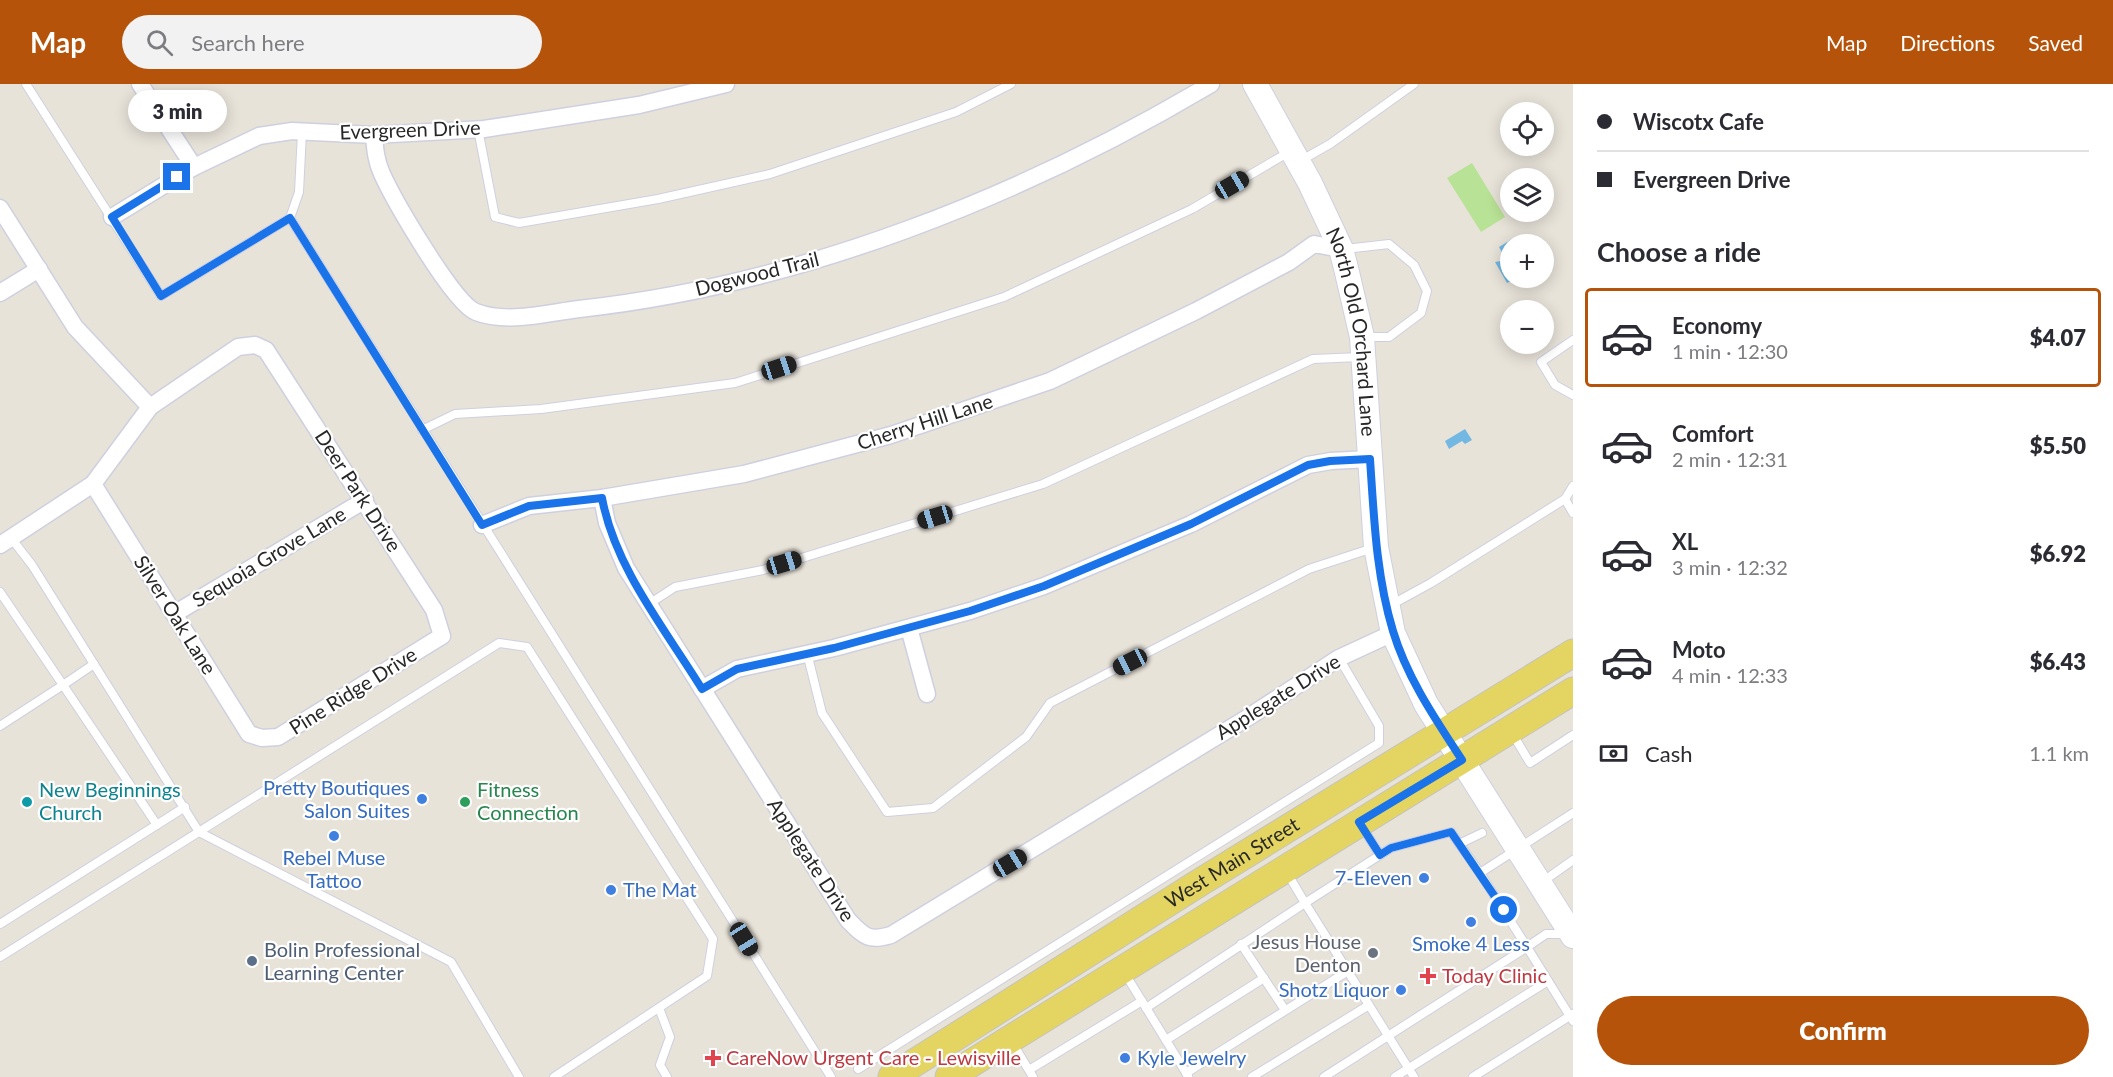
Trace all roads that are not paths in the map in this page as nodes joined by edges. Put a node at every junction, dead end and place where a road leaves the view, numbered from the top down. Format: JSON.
{"nodes":[{"id":1,"x":26,"y":84,"type":"edge"},
{"id":2,"x":140,"y":84,"type":"edge"},
{"id":3,"x":726,"y":84,"type":"edge"},
{"id":4,"x":1011,"y":84,"type":"edge"},
{"id":5,"x":1211,"y":84,"type":"edge"},
{"id":6,"x":1255,"y":84,"type":"edge"},
{"id":7,"x":1414,"y":84,"type":"edge"},
{"id":8,"x":478,"y":129,"type":"junction"},
{"id":9,"x":302,"y":132,"type":"junction"},
{"id":10,"x":374,"y":135,"type":"junction"},
{"id":11,"x":1296,"y":156,"type":"junction"},
{"id":12,"x":194,"y":167,"type":"junction"},
{"id":13,"x":0,"y":208,"type":"edge"},
{"id":14,"x":112,"y":217,"type":"junction"},
{"id":15,"x":290,"y":218,"type":"junction"},
{"id":16,"x":1341,"y":249,"type":"junction"},
{"id":17,"x":39,"y":269,"type":"junction"},
{"id":18,"x":0,"y":293,"type":"edge"},
{"id":19,"x":1573,"y":340,"type":"edge"},
{"id":20,"x":1363,"y":347,"type":"junction"},
{"id":21,"x":1573,"y":395,"type":"edge"},
{"id":22,"x":150,"y":407,"type":"junction"},
{"id":23,"x":422,"y":430,"type":"junction"},
{"id":24,"x":1370,"y":459,"type":"junction"},
{"id":25,"x":93,"y":484,"type":"junction"},
{"id":26,"x":1573,"y":486,"type":"edge"},
{"id":27,"x":602,"y":498,"type":"junction"},
{"id":28,"x":1565,"y":499,"type":"junction"},
{"id":29,"x":365,"y":500,"type":"junction"},
{"id":30,"x":1573,"y":513,"type":"edge"},
{"id":31,"x":482,"y":525,"type":"junction"},
{"id":32,"x":5,"y":542,"type":"edge"},
{"id":33,"x":1376,"y":547,"type":"junction"},
{"id":34,"x":0,"y":592,"type":"edge"},
{"id":35,"x":649,"y":604,"type":"junction"},
{"id":36,"x":1387,"y":607,"type":"junction"},
{"id":37,"x":174,"y":614,"type":"junction"},
{"id":38,"x":909,"y":628,"type":"junction"},
{"id":39,"x":1394,"y":633,"type":"junction"},
{"id":40,"x":442,"y":636,"type":"joint"},
{"id":41,"x":807,"y":653,"type":"junction"},
{"id":42,"x":1573,"y":653,"type":"edge"},
{"id":43,"x":1339,"y":658,"type":"junction"},
{"id":44,"x":94,"y":664,"type":"junction"},
{"id":45,"x":63,"y":685,"type":"junction"},
{"id":46,"x":702,"y":689,"type":"junction"},
{"id":47,"x":927,"y":694,"type":"dead end"},
{"id":48,"x":1571,"y":696,"type":"edge"},
{"id":49,"x":0,"y":726,"type":"edge"},
{"id":50,"x":1510,"y":730,"type":"junction"},
{"id":51,"x":1444,"y":732,"type":"junction"},
{"id":52,"x":1573,"y":735,"type":"edge"},
{"id":53,"x":262,"y":738,"type":"joint"},
{"id":54,"x":1462,"y":760,"type":"junction"},
{"id":55,"x":185,"y":807,"type":"junction"},
{"id":56,"x":1573,"y":813,"type":"edge"},
{"id":57,"x":1359,"y":822,"type":"junction"},
{"id":58,"x":157,"y":825,"type":"junction"},
{"id":59,"x":199,"y":832,"type":"junction"},
{"id":60,"x":1482,"y":833,"type":"dead end"},
{"id":61,"x":1460,"y":844,"type":"junction"},
{"id":62,"x":1517,"y":848,"type":"junction"},
{"id":63,"x":1380,"y":855,"type":"junction"},
{"id":64,"x":1573,"y":860,"type":"edge"},
{"id":65,"x":1284,"y":868,"type":"junction"},
{"id":66,"x":1480,"y":873,"type":"junction"},
{"id":67,"x":1540,"y":884,"type":"junction"},
{"id":68,"x":1305,"y":903,"type":"junction"},
{"id":69,"x":0,"y":924,"type":"edge"},
{"id":70,"x":1573,"y":935,"type":"edge"},
{"id":71,"x":1106,"y":942,"type":"junction"},
{"id":72,"x":1241,"y":944,"type":"junction"},
{"id":73,"x":1527,"y":947,"type":"junction"},
{"id":74,"x":0,"y":957,"type":"edge"},
{"id":75,"x":1122,"y":969,"type":"junction"},
{"id":76,"x":1348,"y":971,"type":"junction"},
{"id":77,"x":1264,"y":978,"type":"junction"},
{"id":78,"x":1548,"y":981,"type":"junction"},
{"id":79,"x":1144,"y":1005,"type":"junction"},
{"id":80,"x":1369,"y":1005,"type":"junction"},
{"id":81,"x":659,"y":1008,"type":"junction"},
{"id":82,"x":1285,"y":1011,"type":"junction"},
{"id":83,"x":1572,"y":1017,"type":"edge"},
{"id":84,"x":1389,"y":1037,"type":"junction"},
{"id":85,"x":1011,"y":1039,"type":"junction"},
{"id":86,"x":1166,"y":1040,"type":"junction"},
{"id":87,"x":858,"y":1069,"type":"dead end"},
{"id":88,"x":1409,"y":1069,"type":"junction"},
{"id":89,"x":1031,"y":1074,"type":"edge"},
{"id":90,"x":1188,"y":1075,"type":"edge"},
{"id":91,"x":894,"y":1076,"type":"edge"},
{"id":92,"x":519,"y":1077,"type":"edge"},
{"id":93,"x":554,"y":1077,"type":"edge"},
{"id":94,"x":667,"y":1077,"type":"edge"},
{"id":95,"x":831,"y":1077,"type":"edge"},
{"id":96,"x":951,"y":1077,"type":"edge"},
{"id":97,"x":1252,"y":1077,"type":"edge"},
{"id":98,"x":1324,"y":1077,"type":"edge"},
{"id":99,"x":1395,"y":1077,"type":"edge"},
{"id":100,"x":1414,"y":1077,"type":"edge"},
{"id":101,"x":1473,"y":1077,"type":"edge"}],
"edges":[{"from":1,"to":14,"type":"lane"},
{"from":2,"to":12,"type":"street"},
{"from":3,"to":8,"type":"street","name":"Evergreen Drive"},
{"from":4,"to":8,"type":"lane"},
{"from":5,"to":10,"type":"street","name":"Dogwood Trail"},
{"from":6,"to":11,"type":"street","name":"North Old Orchard Lane"},
{"from":7,"to":11,"type":"lane"},
{"from":8,"to":10,"type":"street","name":"Evergreen Drive"},
{"from":9,"to":10,"type":"street","name":"Evergreen Drive"},
{"from":9,"to":12,"type":"street","name":"Evergreen Drive"},
{"from":9,"to":15,"type":"lane"},
{"from":11,"to":16,"type":"street","name":"North Old Orchard Lane"},
{"from":11,"to":23,"type":"lane"},
{"from":12,"to":14,"type":"street","name":"Evergreen Drive"},
{"from":13,"to":17,"type":"street"},
{"from":14,"to":15,"type":"lane"},
{"from":15,"to":23,"type":"lane"},
{"from":16,"to":20,"type":"street","name":"North Old Orchard Lane"},
{"from":16,"to":20,"type":"lane"},
{"from":16,"to":27,"type":"street","name":"Cherry Hill Lane"},
{"from":17,"to":18,"type":"street"},
{"from":17,"to":22,"type":"street"},
{"from":19,"to":21,"type":"lane"},
{"from":20,"to":24,"type":"street","name":"North Old Orchard Lane"},
{"from":20,"to":35,"type":"lane"},
{"from":22,"to":25,"type":"street"},
{"from":22,"to":29,"type":"street","name":"Deer Park Drive"},
{"from":23,"to":31,"type":"lane"},
{"from":24,"to":33,"type":"street","name":"North Old Orchard Lane"},
{"from":24,"to":38,"type":"street"},
{"from":25,"to":32,"type":"street"},
{"from":25,"to":37,"type":"street","name":"Silver Oak Lane"},
{"from":26,"to":28,"type":"lane"},
{"from":27,"to":31,"type":"street","name":"Cherry Hill Lane"},
{"from":27,"to":35,"type":"street","name":"Applegate Drive"},
{"from":28,"to":30,"type":"lane"},
{"from":28,"to":36,"type":"lane"},
{"from":29,"to":37,"type":"street","name":"Sequoia Grove Lane"},
{"from":29,"to":40,"type":"street","name":"Deer Park Drive"},
{"from":31,"to":95,"type":"lane"},
{"from":32,"to":44,"type":"lane"},
{"from":33,"to":36,"type":"street","name":"North Old Orchard Lane"},
{"from":33,"to":41,"type":"lane"},
{"from":34,"to":45,"type":"lane"},
{"from":35,"to":46,"type":"street","name":"Applegate Drive"},
{"from":36,"to":39,"type":"street","name":"North Old Orchard Lane"},
{"from":37,"to":53,"type":"street","name":"Silver Oak Lane"},
{"from":38,"to":41,"type":"street"},
{"from":38,"to":47,"type":"street"},
{"from":39,"to":43,"type":"street","name":"Applegate Drive"},
{"from":39,"to":51,"type":"street","name":"North Old Orchard Lane"},
{"from":40,"to":53,"type":"street","name":"Pine Ridge Drive"},
{"from":41,"to":46,"type":"street"},
{"from":42,"to":51,"type":"main road","name":"West Main Street"},
{"from":43,"to":46,"type":"street","name":"Applegate Drive"},
{"from":43,"to":87,"type":"lane"},
{"from":44,"to":45,"type":"lane"},
{"from":44,"to":55,"type":"lane"},
{"from":45,"to":49,"type":"lane"},
{"from":45,"to":58,"type":"lane"},
{"from":48,"to":50,"type":"main road","name":"West Main Street"},
{"from":50,"to":52,"type":"lane"},
{"from":50,"to":54,"type":"main road","name":"West Main Street"},
{"from":51,"to":54,"type":"street","name":"North Old Orchard Lane"},
{"from":51,"to":71,"type":"main road","name":"West Main Street"},
{"from":54,"to":57,"type":"main road","name":"West Main Street"},
{"from":54,"to":62,"type":"street","name":"North Old Orchard Lane"},
{"from":55,"to":58,"type":"lane"},
{"from":55,"to":59,"type":"lane"},
{"from":56,"to":62,"type":"lane"},
{"from":57,"to":63,"type":"lane"},
{"from":57,"to":65,"type":"main road","name":"West Main Street"},
{"from":58,"to":69,"type":"lane"},
{"from":59,"to":74,"type":"lane"},
{"from":59,"to":81,"type":"lane"},
{"from":59,"to":92,"type":"lane"},
{"from":60,"to":61,"type":"lane"},
{"from":61,"to":63,"type":"lane"},
{"from":61,"to":66,"type":"lane"},
{"from":62,"to":66,"type":"lane"},
{"from":62,"to":67,"type":"street","name":"North Old Orchard Lane"},
{"from":63,"to":68,"type":"lane"},
{"from":64,"to":67,"type":"lane"},
{"from":65,"to":68,"type":"lane"},
{"from":65,"to":75,"type":"main road","name":"West Main Street"},
{"from":66,"to":73,"type":"lane"},
{"from":67,"to":70,"type":"street","name":"North Old Orchard Lane"},
{"from":68,"to":72,"type":"lane"},
{"from":68,"to":76,"type":"lane"},
{"from":70,"to":73,"type":"lane"},
{"from":71,"to":75,"type":"main road"},
{"from":71,"to":91,"type":"main road","name":"West Main Street"},
{"from":72,"to":77,"type":"lane"},
{"from":72,"to":79,"type":"lane"},
{"from":73,"to":78,"type":"lane"},
{"from":73,"to":84,"type":"lane"},
{"from":75,"to":79,"type":"lane"},
{"from":75,"to":85,"type":"main road","name":"West Main Street"},
{"from":76,"to":80,"type":"lane"},
{"from":76,"to":82,"type":"lane"},
{"from":77,"to":82,"type":"lane"},
{"from":77,"to":86,"type":"lane"},
{"from":78,"to":83,"type":"lane"},
{"from":78,"to":88,"type":"lane"},
{"from":79,"to":86,"type":"lane"},
{"from":79,"to":89,"type":"lane"},
{"from":80,"to":84,"type":"lane"},
{"from":80,"to":97,"type":"lane"},
{"from":81,"to":93,"type":"lane"},
{"from":81,"to":94,"type":"lane"},
{"from":82,"to":90,"type":"lane"},
{"from":83,"to":101,"type":"lane"},
{"from":84,"to":88,"type":"lane"},
{"from":84,"to":98,"type":"lane"},
{"from":85,"to":89,"type":"lane"},
{"from":85,"to":96,"type":"main road","name":"West Main Street"},
{"from":86,"to":90,"type":"lane"},
{"from":88,"to":99,"type":"lane"},
{"from":88,"to":100,"type":"lane"}]}
